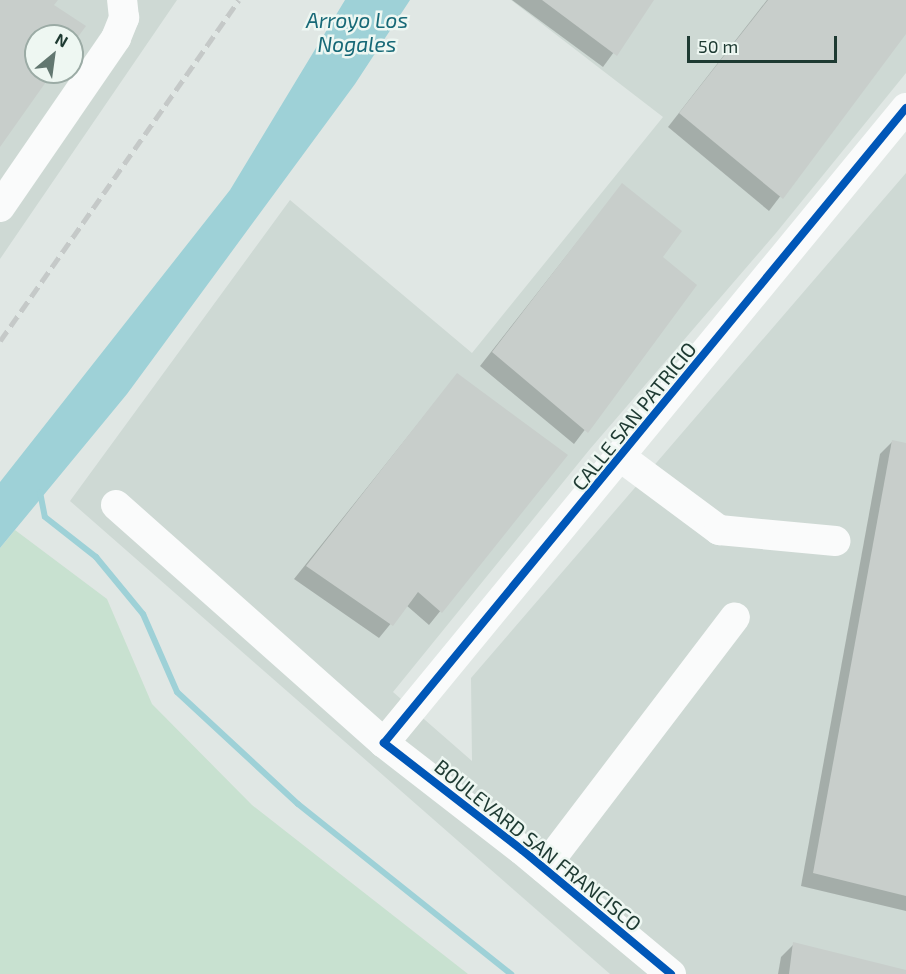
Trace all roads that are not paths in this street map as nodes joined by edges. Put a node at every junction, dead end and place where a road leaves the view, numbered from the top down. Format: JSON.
{"nodes":[{"id":1,"x":122,"y":0,"type":"edge"},
{"id":2,"x":906,"y":108,"type":"edge"},
{"id":3,"x":0,"y":207,"type":"edge"},
{"id":4,"x":622,"y":458,"type":"junction"},
{"id":5,"x":116,"y":505,"type":"dead end"},
{"id":6,"x":835,"y":541,"type":"dead end"},
{"id":7,"x":735,"y":617,"type":"dead end"},
{"id":8,"x":384,"y":743,"type":"junction"},
{"id":9,"x":544,"y":868,"type":"junction"},
{"id":10,"x":670,"y":974,"type":"edge"}],
"edges":[{"from":1,"to":3,"type":"street"},
{"from":2,"to":4,"type":"street","name":"CALLE SAN PATRICIO"},
{"from":4,"to":6,"type":"street"},
{"from":4,"to":8,"type":"street","name":"CALLE SAN PATRICIO"},
{"from":5,"to":8,"type":"street","name":"BOULEVARD SAN FRANCISCO"},
{"from":7,"to":9,"type":"street"},
{"from":8,"to":9,"type":"street","name":"BOULEVARD SAN FRANCISCO"},
{"from":9,"to":10,"type":"street","name":"BOULEVARD SAN FRANCISCO"}]}
